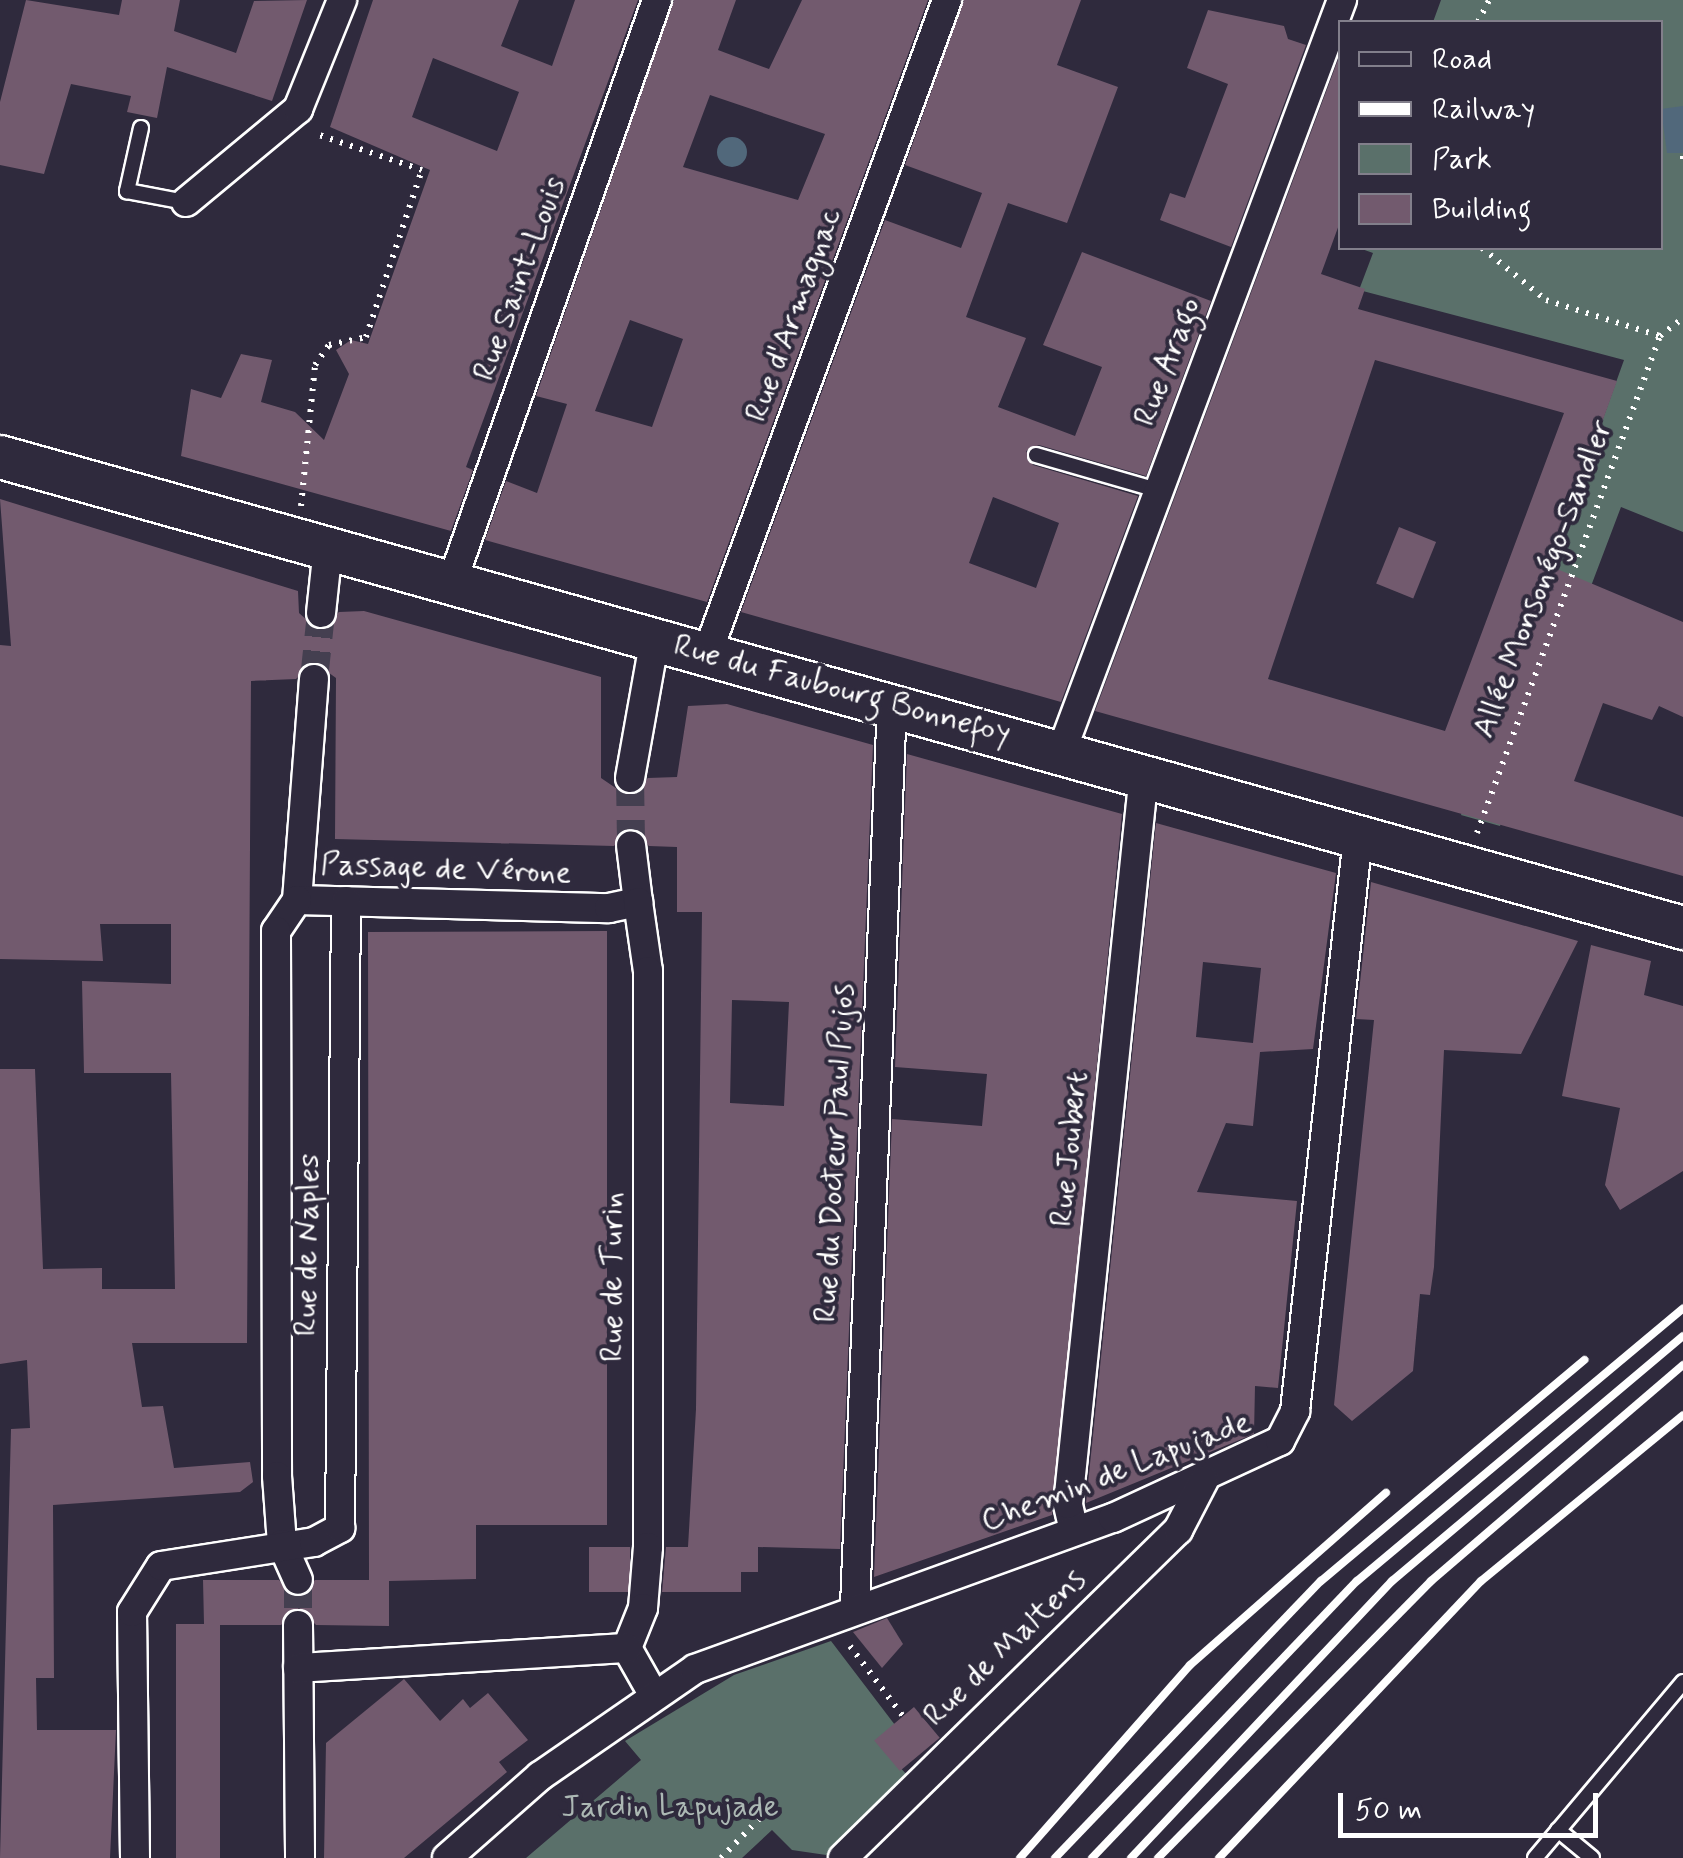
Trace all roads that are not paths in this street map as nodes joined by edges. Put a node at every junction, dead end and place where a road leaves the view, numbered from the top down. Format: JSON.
{"nodes":[{"id":1,"x":342,"y":0,"type":"edge"},
{"id":2,"x":657,"y":0,"type":"edge"},
{"id":3,"x":947,"y":0,"type":"edge"},
{"id":4,"x":1342,"y":0,"type":"edge"},
{"id":5,"x":140,"y":128,"type":"dead end"},
{"id":6,"x":186,"y":202,"type":"joint"},
{"id":7,"x":1036,"y":455,"type":"dead end"},
{"id":8,"x":0,"y":456,"type":"edge"},
{"id":9,"x":1157,"y":490,"type":"junction"},
{"id":10,"x":314,"y":545,"type":"junction"},
{"id":11,"x":452,"y":582,"type":"junction"},
{"id":12,"x":321,"y":612,"type":"tunnel mouth"},
{"id":13,"x":655,"y":638,"type":"junction"},
{"id":14,"x":707,"y":654,"type":"junction"},
{"id":15,"x":314,"y":678,"type":"tunnel mouth"},
{"id":16,"x":892,"y":705,"type":"junction"},
{"id":17,"x":1062,"y":750,"type":"junction"},
{"id":18,"x":1144,"y":774,"type":"junction"},
{"id":19,"x":630,"y":778,"type":"tunnel mouth"},
{"id":20,"x":1358,"y":837,"type":"junction"},
{"id":21,"x":630,"y":845,"type":"tunnel mouth"},
{"id":22,"x":297,"y":900,"type":"junction"},
{"id":23,"x":346,"y":901,"type":"junction"},
{"id":24,"x":638,"y":902,"type":"junction"},
{"id":25,"x":1683,"y":928,"type":"edge"},
{"id":26,"x":1204,"y":1480,"type":"junction"},
{"id":27,"x":1074,"y":1531,"type":"junction"},
{"id":28,"x":282,"y":1544,"type":"junction"},
{"id":29,"x":298,"y":1580,"type":"tunnel mouth"},
{"id":30,"x":854,"y":1605,"type":"junction"},
{"id":31,"x":298,"y":1625,"type":"tunnel mouth"},
{"id":32,"x":627,"y":1648,"type":"junction"},
{"id":33,"x":298,"y":1668,"type":"junction"},
{"id":34,"x":1683,"y":1682,"type":"edge"},
{"id":35,"x":653,"y":1694,"type":"junction"},
{"id":36,"x":1558,"y":1830,"type":"junction"},
{"id":37,"x":135,"y":1858,"type":"edge"},
{"id":38,"x":300,"y":1858,"type":"edge"},
{"id":39,"x":447,"y":1858,"type":"edge"},
{"id":40,"x":843,"y":1858,"type":"edge"},
{"id":41,"x":1535,"y":1858,"type":"edge"},
{"id":42,"x":1592,"y":1858,"type":"edge"}],
"edges":[{"from":1,"to":6,"type":"street"},
{"from":2,"to":11,"type":"street","name":"Rue Saint-Louis"},
{"from":3,"to":14,"type":"street","name":"Rue d'Armagnac"},
{"from":4,"to":9,"type":"street","name":"Rue Arago"},
{"from":5,"to":6,"type":"lane"},
{"from":7,"to":9,"type":"lane"},
{"from":8,"to":10,"type":"main road","name":"Rue du Faubourg Bonnefoy"},
{"from":9,"to":17,"type":"street","name":"Rue Arago"},
{"from":10,"to":11,"type":"main road","name":"Rue du Faubourg Bonnefoy"},
{"from":10,"to":12,"type":"street"},
{"from":11,"to":13,"type":"main road","name":"Rue du Faubourg Bonnefoy"},
{"from":13,"to":14,"type":"main road","name":"Rue du Faubourg Bonnefoy"},
{"from":13,"to":19,"type":"street"},
{"from":14,"to":16,"type":"main road","name":"Rue du Faubourg Bonnefoy"},
{"from":15,"to":22,"type":"street","name":"Passage de Vérone"},
{"from":16,"to":17,"type":"main road","name":"Rue du Faubourg Bonnefoy"},
{"from":16,"to":30,"type":"street","name":"Rue du Docteur Paul Pujos"},
{"from":17,"to":18,"type":"main road","name":"Rue du Faubourg Bonnefoy"},
{"from":18,"to":20,"type":"main road","name":"Rue du Faubourg Bonnefoy"},
{"from":18,"to":27,"type":"street","name":"Rue Joubert"},
{"from":20,"to":25,"type":"main road","name":"Rue du Faubourg Bonnefoy"},
{"from":20,"to":26,"type":"street","name":"Chemin de Lapujade"},
{"from":21,"to":24,"type":"street"},
{"from":22,"to":23,"type":"street","name":"Passage de Vérone"},
{"from":22,"to":28,"type":"street","name":"Rue de Naples"},
{"from":23,"to":24,"type":"street","name":"Passage de Vérone"},
{"from":23,"to":28,"type":"street","name":"Rue de Naples"},
{"from":24,"to":32,"type":"street","name":"Rue de Turin"},
{"from":26,"to":27,"type":"street","name":"Chemin de Lapujade"},
{"from":26,"to":40,"type":"street","name":"Rue de Maltens"},
{"from":27,"to":30,"type":"street","name":"Chemin de Lapujade"},
{"from":28,"to":29,"type":"street","name":"Rue de Naples"},
{"from":28,"to":37,"type":"street","name":"Rue de Naples"},
{"from":30,"to":35,"type":"street","name":"Chemin de Lapujade"},
{"from":31,"to":33,"type":"street"},
{"from":32,"to":33,"type":"street"},
{"from":32,"to":35,"type":"street"},
{"from":33,"to":38,"type":"street"},
{"from":34,"to":36,"type":"lane"},
{"from":35,"to":39,"type":"street","name":"Chemin de Lapujade"},
{"from":36,"to":41,"type":"lane"},
{"from":36,"to":42,"type":"lane"}]}
